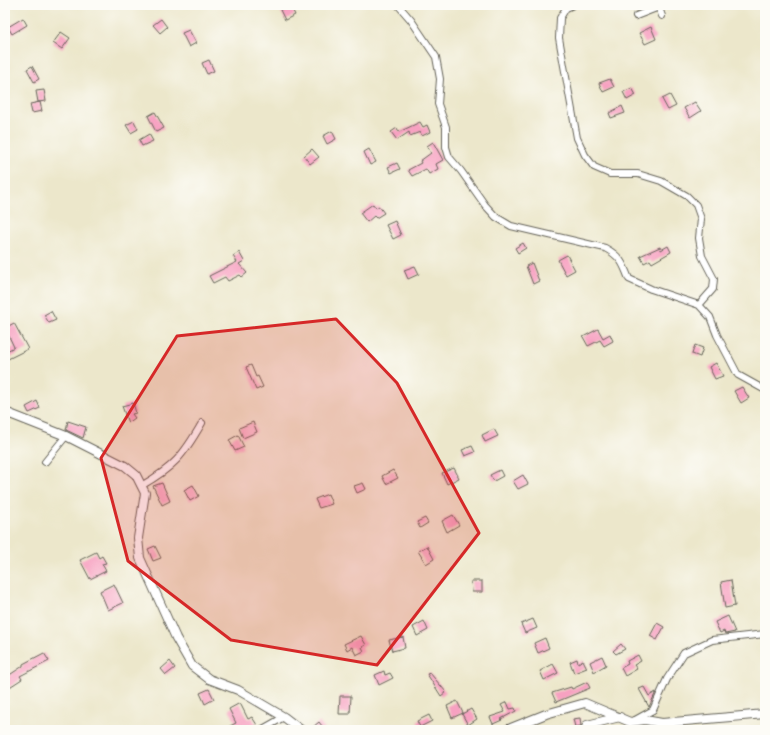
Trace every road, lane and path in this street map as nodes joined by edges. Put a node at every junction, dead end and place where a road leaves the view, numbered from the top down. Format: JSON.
{"nodes":[{"id":1,"x":398,"y":5,"type":"edge"},
{"id":2,"x":573,"y":5,"type":"edge"},
{"id":3,"x":658,"y":6,"type":"edge"},
{"id":4,"x":636,"y":16,"type":"dead end"},
{"id":5,"x":662,"y":16,"type":"dead end"},
{"id":6,"x":699,"y":305,"type":"junction"},
{"id":7,"x":765,"y":390,"type":"edge"},
{"id":8,"x":5,"y":412,"type":"edge"},
{"id":9,"x":202,"y":423,"type":"dead end"},
{"id":10,"x":66,"y":436,"type":"junction"},
{"id":11,"x":45,"y":462,"type":"dead end"},
{"id":12,"x":141,"y":486,"type":"junction"},
{"id":13,"x":765,"y":634,"type":"edge"},
{"id":14,"x":765,"y":714,"type":"edge"},
{"id":15,"x":284,"y":717,"type":"junction"},
{"id":16,"x":620,"y":717,"type":"junction"},
{"id":17,"x":630,"y":722,"type":"junction"},
{"id":18,"x":261,"y":730,"type":"edge"},
{"id":19,"x":301,"y":730,"type":"edge"},
{"id":20,"x":506,"y":730,"type":"edge"},
{"id":21,"x":585,"y":730,"type":"edge"}],
"edges":[{"from":1,"to":6,"type":"street"},
{"from":2,"to":6,"type":"street"},
{"from":3,"to":4,"type":"street"},
{"from":3,"to":5,"type":"street"},
{"from":6,"to":7,"type":"street"},
{"from":8,"to":10,"type":"street"},
{"from":9,"to":12,"type":"street"},
{"from":10,"to":11,"type":"street"},
{"from":10,"to":12,"type":"street"},
{"from":12,"to":15,"type":"street"},
{"from":13,"to":17,"type":"street"},
{"from":14,"to":17,"type":"street"},
{"from":15,"to":18,"type":"street"},
{"from":15,"to":19,"type":"street"},
{"from":16,"to":17,"type":"street"},
{"from":16,"to":20,"type":"street"},
{"from":16,"to":21,"type":"street"}]}
